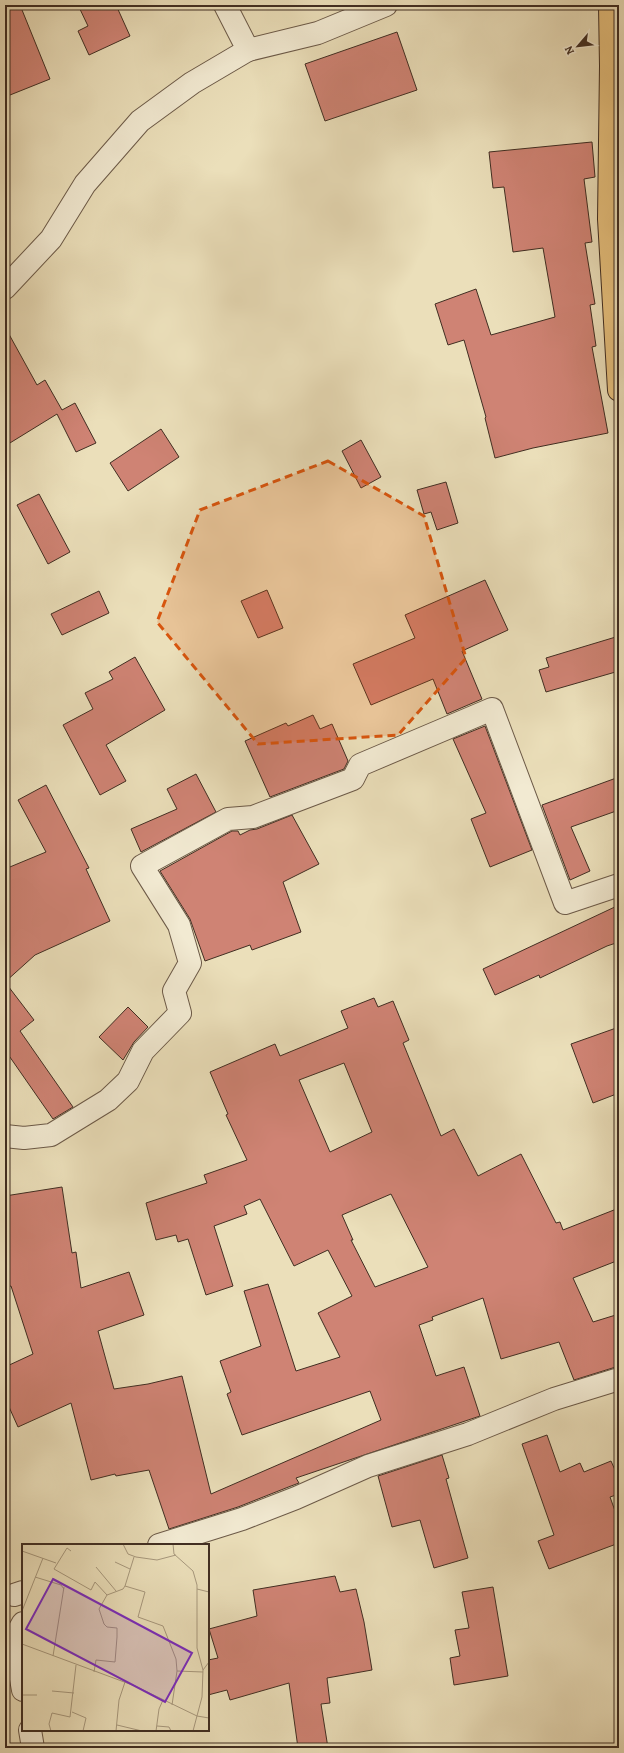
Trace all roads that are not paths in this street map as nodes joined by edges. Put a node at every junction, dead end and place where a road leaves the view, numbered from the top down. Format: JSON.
{"nodes":[{"id":1,"x":225,"y":5,"type":"edge"},
{"id":2,"x":386,"y":5,"type":"edge"},
{"id":3,"x":610,"y":5,"type":"edge"},
{"id":4,"x":615,"y":37,"type":"edge"},
{"id":5,"x":248,"y":50,"type":"junction"},
{"id":6,"x":5,"y":288,"type":"edge"},
{"id":7,"x":619,"y":390,"type":"edge"},
{"id":8,"x":619,"y":885,"type":"edge"},
{"id":9,"x":5,"y":1136,"type":"edge"},
{"id":10,"x":619,"y":1379,"type":"edge"},
{"id":11,"x":161,"y":1544,"type":"edge"},
{"id":12,"x":22,"y":1625,"type":"edge"},
{"id":13,"x":22,"y":1684,"type":"edge"},
{"id":14,"x":30,"y":1731,"type":"edge"},
{"id":15,"x":33,"y":1748,"type":"edge"}],
"edges":[{"from":1,"to":5,"type":"street"},
{"from":2,"to":5,"type":"street"},
{"from":3,"to":4,"type":"main road"},
{"from":4,"to":7,"type":"main road"},
{"from":5,"to":6,"type":"street"},
{"from":8,"to":9,"type":"street"},
{"from":10,"to":11,"type":"street"},
{"from":12,"to":13,"type":"street"},
{"from":14,"to":15,"type":"street"}]}
